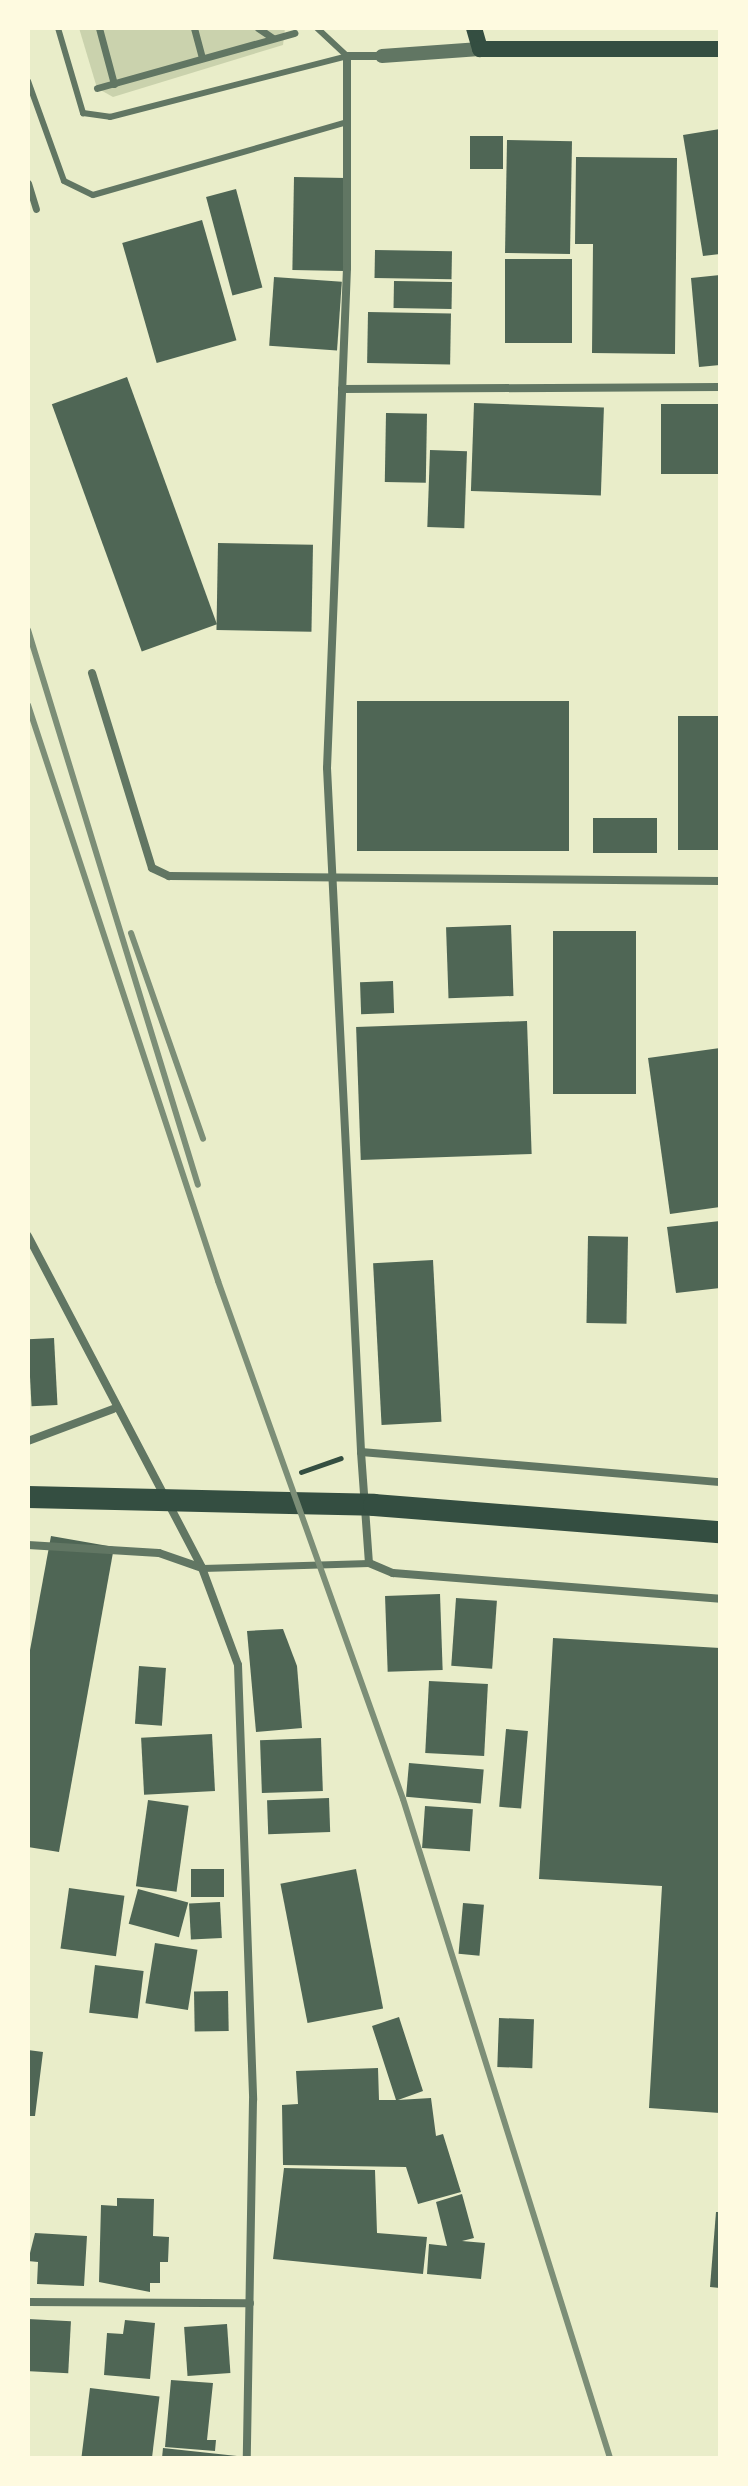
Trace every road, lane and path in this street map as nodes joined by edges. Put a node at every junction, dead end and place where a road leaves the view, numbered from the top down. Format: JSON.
{"nodes":[{"id":1,"x":58,"y":28,"type":"edge"},
{"id":2,"x":99,"y":28,"type":"edge"},
{"id":3,"x":194,"y":28,"type":"edge"},
{"id":4,"x":258,"y":28,"type":"edge"},
{"id":5,"x":317,"y":28,"type":"edge"},
{"id":6,"x":474,"y":28,"type":"edge"},
{"id":7,"x":294,"y":33,"type":"dead end"},
{"id":8,"x":273,"y":38,"type":"junction"},
{"id":9,"x":480,"y":49,"type":"junction"},
{"id":10,"x":720,"y":49,"type":"edge"},
{"id":11,"x":347,"y":56,"type":"junction"},
{"id":12,"x":382,"y":56,"type":"joint"},
{"id":13,"x":202,"y":58,"type":"junction"},
{"id":14,"x":28,"y":81,"type":"edge"},
{"id":15,"x":114,"y":84,"type":"junction"},
{"id":16,"x":97,"y":88,"type":"dead end"},
{"id":17,"x":347,"y":122,"type":"junction"},
{"id":18,"x":28,"y":183,"type":"edge"},
{"id":19,"x":36,"y":209,"type":"dead end"},
{"id":20,"x":720,"y":387,"type":"edge"},
{"id":21,"x":342,"y":389,"type":"junction"},
{"id":22,"x":92,"y":673,"type":"dead end"},
{"id":23,"x":327,"y":878,"type":"junction"},
{"id":24,"x":720,"y":881,"type":"edge"},
{"id":25,"x":28,"y":1236,"type":"edge"},
{"id":26,"x":113,"y":1409,"type":"junction"},
{"id":27,"x":28,"y":1441,"type":"edge"},
{"id":28,"x":361,"y":1452,"type":"junction"},
{"id":29,"x":720,"y":1482,"type":"edge"},
{"id":30,"x":28,"y":1497,"type":"edge"},
{"id":31,"x":720,"y":1532,"type":"edge"},
{"id":32,"x":28,"y":1545,"type":"edge"},
{"id":33,"x":369,"y":1563,"type":"junction"},
{"id":34,"x":202,"y":1568,"type":"junction"},
{"id":35,"x":720,"y":1599,"type":"edge"},
{"id":36,"x":28,"y":2302,"type":"edge"},
{"id":37,"x":250,"y":2303,"type":"junction"},
{"id":38,"x":247,"y":2458,"type":"edge"}],
"edges":[{"from":1,"to":11,"type":"lane"},
{"from":2,"to":15,"type":"street"},
{"from":3,"to":13,"type":"street"},
{"from":4,"to":8,"type":"street"},
{"from":5,"to":11,"type":"lane"},
{"from":6,"to":9,"type":"main road"},
{"from":7,"to":8,"type":"street"},
{"from":8,"to":13,"type":"street"},
{"from":9,"to":10,"type":"main road"},
{"from":9,"to":12,"type":"street"},
{"from":11,"to":12,"type":"street"},
{"from":11,"to":17,"type":"street"},
{"from":13,"to":15,"type":"street"},
{"from":14,"to":17,"type":"lane"},
{"from":15,"to":16,"type":"street"},
{"from":17,"to":21,"type":"street"},
{"from":18,"to":19,"type":"street"},
{"from":20,"to":21,"type":"street"},
{"from":21,"to":23,"type":"street"},
{"from":22,"to":23,"type":"street"},
{"from":23,"to":24,"type":"street"},
{"from":23,"to":28,"type":"street"},
{"from":25,"to":26,"type":"street"},
{"from":26,"to":27,"type":"street"},
{"from":26,"to":34,"type":"street"},
{"from":28,"to":29,"type":"street"},
{"from":28,"to":33,"type":"street"},
{"from":30,"to":31,"type":"highway"},
{"from":32,"to":34,"type":"street"},
{"from":33,"to":34,"type":"street"},
{"from":33,"to":35,"type":"street"},
{"from":34,"to":37,"type":"street"},
{"from":36,"to":37,"type":"street"},
{"from":37,"to":38,"type":"street"}]}
